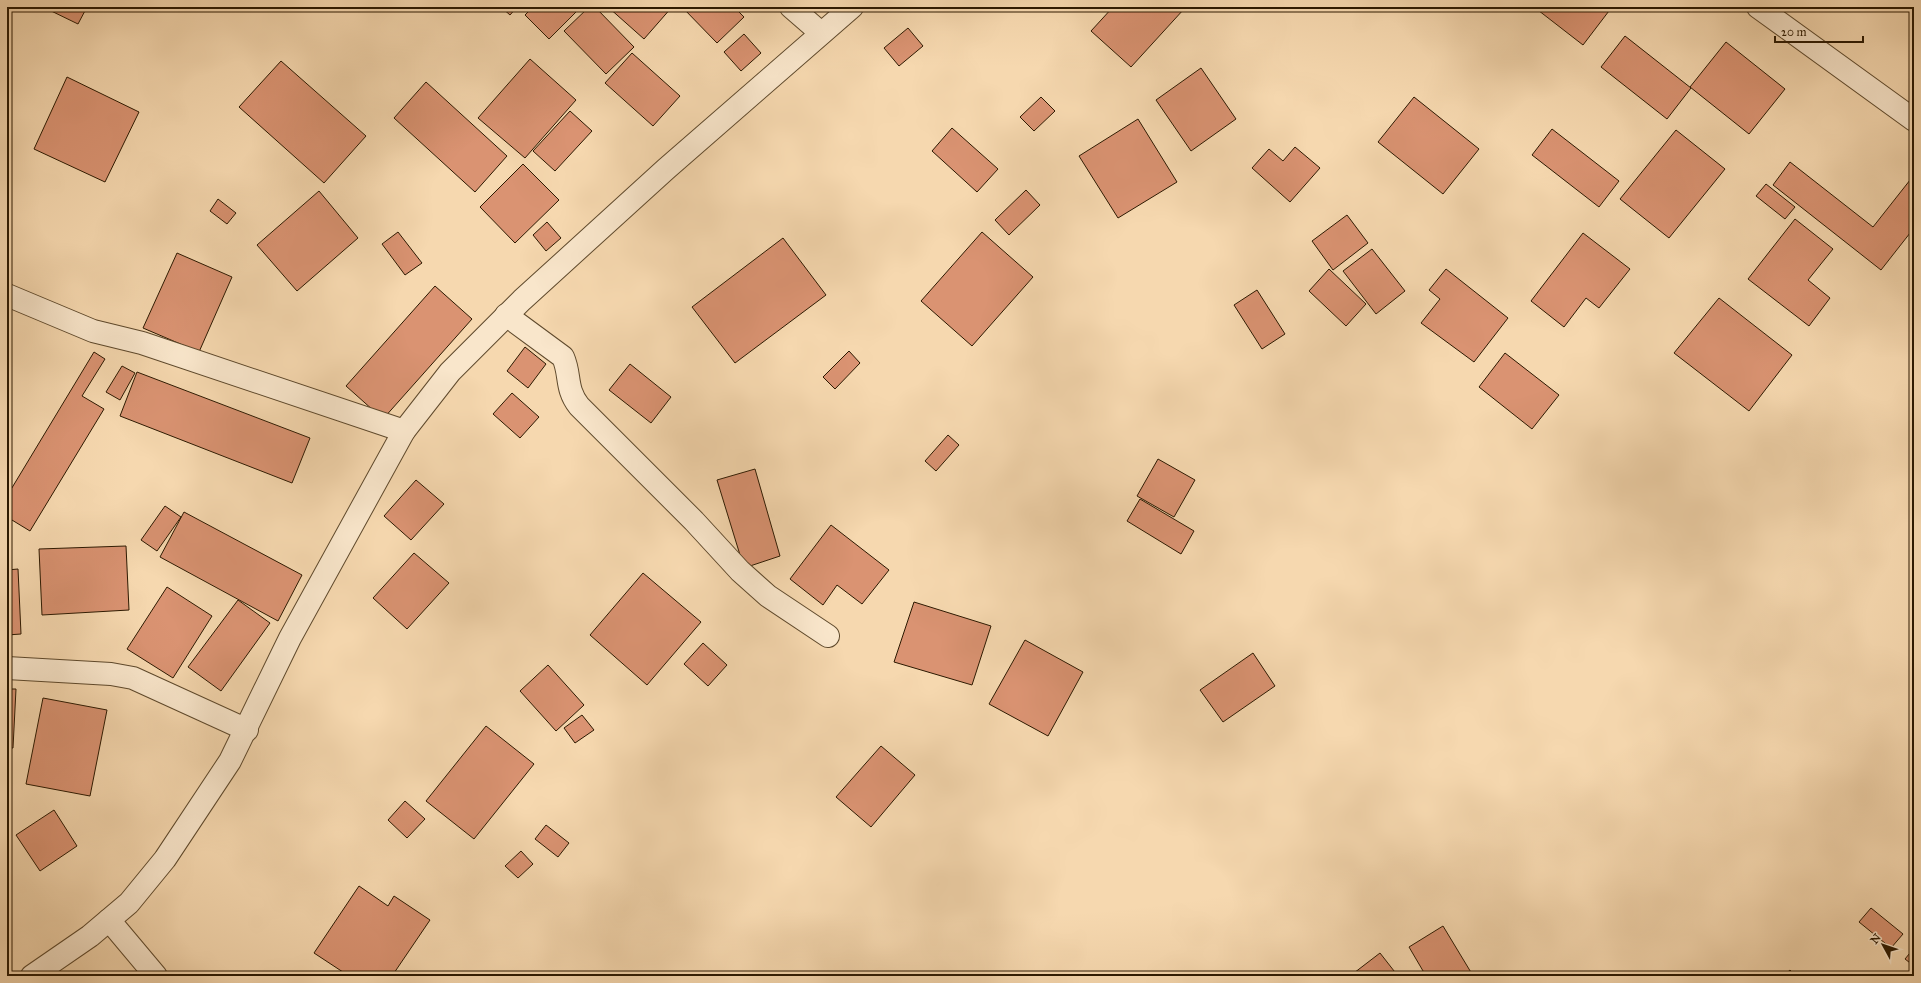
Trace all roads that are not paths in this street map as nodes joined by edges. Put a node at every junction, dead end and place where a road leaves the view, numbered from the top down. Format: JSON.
{"nodes":[{"id":1,"x":791,"y":7,"type":"edge"},
{"id":2,"x":852,"y":7,"type":"edge"},
{"id":3,"x":1758,"y":7,"type":"edge"},
{"id":4,"x":821,"y":33,"type":"junction"},
{"id":5,"x":1914,"y":120,"type":"edge"},
{"id":6,"x":7,"y":295,"type":"edge"},
{"id":7,"x":506,"y":315,"type":"junction"},
{"id":8,"x":404,"y":431,"type":"junction"},
{"id":9,"x":828,"y":636,"type":"dead end"},
{"id":10,"x":7,"y":668,"type":"edge"},
{"id":11,"x":247,"y":730,"type":"junction"},
{"id":12,"x":109,"y":920,"type":"junction"},
{"id":13,"x":32,"y":976,"type":"edge"},
{"id":14,"x":156,"y":976,"type":"edge"}],
"edges":[{"from":1,"to":4,"type":"street"},
{"from":2,"to":4,"type":"street"},
{"from":3,"to":5,"type":"street"},
{"from":4,"to":7,"type":"street"},
{"from":6,"to":8,"type":"street"},
{"from":7,"to":8,"type":"street"},
{"from":7,"to":9,"type":"street"},
{"from":8,"to":11,"type":"street"},
{"from":10,"to":11,"type":"street"},
{"from":11,"to":12,"type":"street"},
{"from":12,"to":13,"type":"street"},
{"from":12,"to":14,"type":"street"}]}
